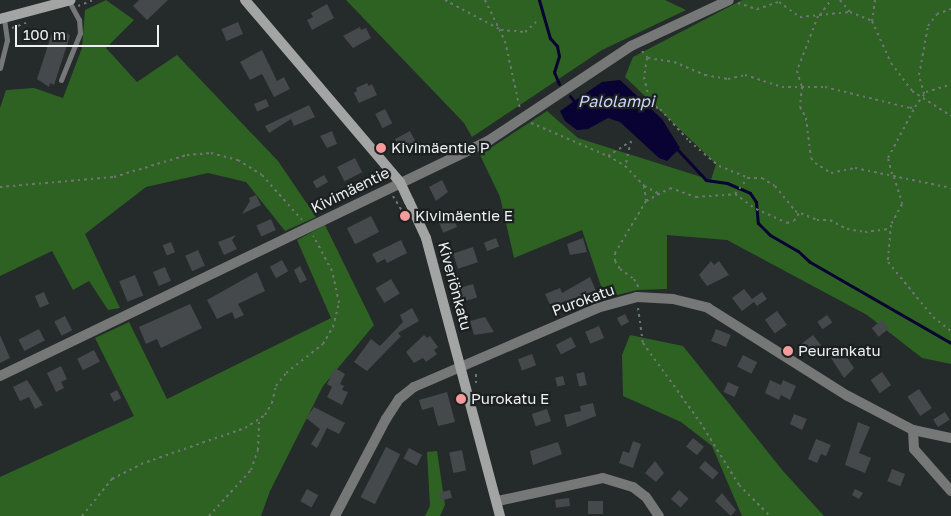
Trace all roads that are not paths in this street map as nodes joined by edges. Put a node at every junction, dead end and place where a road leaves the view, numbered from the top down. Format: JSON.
{"nodes":[{"id":1,"x":70,"y":0,"type":"edge"},
{"id":2,"x":245,"y":0,"type":"edge"},
{"id":3,"x":729,"y":0,"type":"edge"},
{"id":4,"x":2,"y":18,"type":"edge"},
{"id":5,"x":0,"y":68,"type":"edge"},
{"id":6,"x":62,"y":80,"type":"dead end"},
{"id":7,"x":400,"y":182,"type":"junction"},
{"id":8,"x":461,"y":366,"type":"junction"},
{"id":9,"x":0,"y":376,"type":"edge"},
{"id":10,"x":913,"y":430,"type":"junction"},
{"id":11,"x":951,"y":438,"type":"edge"},
{"id":12,"x":951,"y":491,"type":"edge"},
{"id":13,"x":498,"y":500,"type":"junction"},
{"id":14,"x":335,"y":516,"type":"edge"},
{"id":15,"x":500,"y":516,"type":"edge"},
{"id":16,"x":659,"y":516,"type":"edge"}],
"edges":[{"from":1,"to":4,"type":"street"},
{"from":1,"to":6,"type":"lane"},
{"from":2,"to":7,"type":"street","name":"Kiveriönkatu"},
{"from":3,"to":7,"type":"street","name":"Kivimäentie"},
{"from":4,"to":5,"type":"lane"},
{"from":7,"to":8,"type":"street","name":"Kiveriönkatu"},
{"from":7,"to":9,"type":"street","name":"Kivimäentie"},
{"from":8,"to":10,"type":"street","name":"Purokatu"},
{"from":8,"to":13,"type":"street","name":"Kiveriönkatu"},
{"from":8,"to":14,"type":"street","name":"Purokatu"},
{"from":10,"to":11,"type":"street","name":"Purokatu"},
{"from":10,"to":12,"type":"street"},
{"from":13,"to":15,"type":"street","name":"Kiveriönkatu"},
{"from":13,"to":16,"type":"street"}]}
